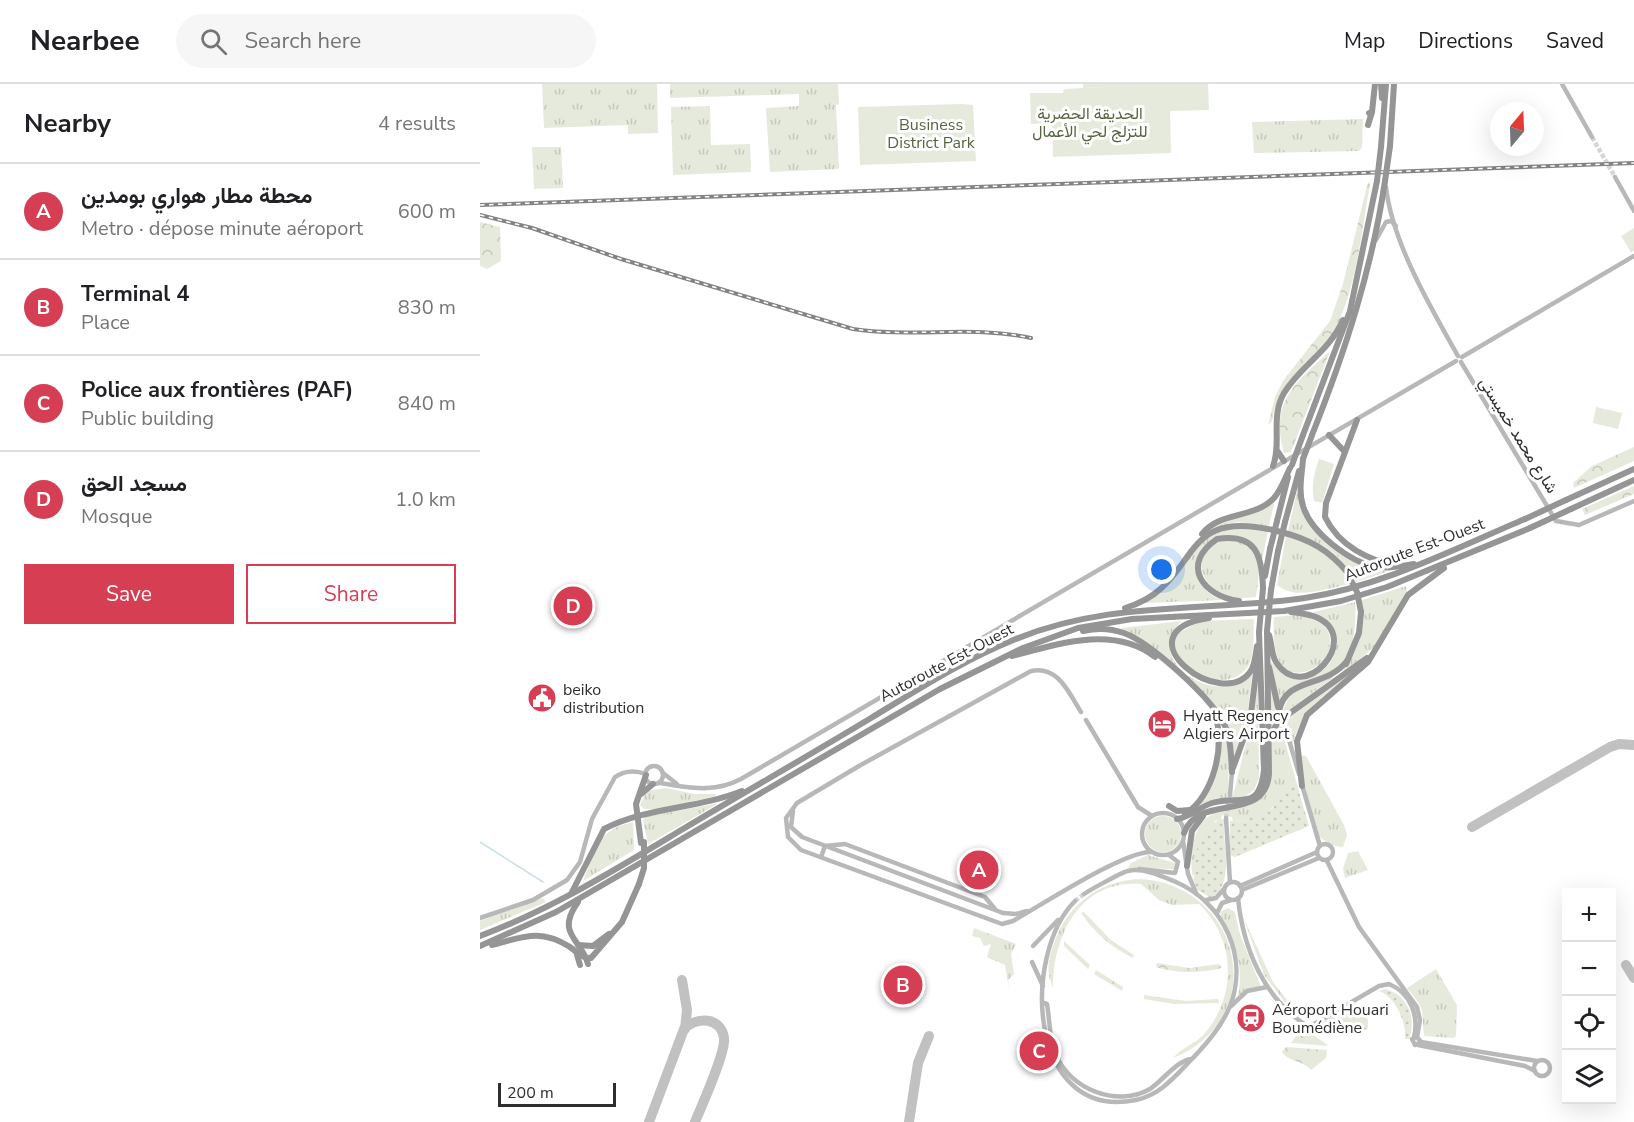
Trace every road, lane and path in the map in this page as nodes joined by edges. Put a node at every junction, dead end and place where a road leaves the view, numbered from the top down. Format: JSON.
{"nodes":[{"id":1,"x":1375,"y":84,"type":"edge"},
{"id":2,"x":1381,"y":84,"type":"edge"},
{"id":3,"x":1386,"y":84,"type":"edge"},
{"id":4,"x":1394,"y":84,"type":"edge"},
{"id":5,"x":1562,"y":84,"type":"edge"},
{"id":6,"x":1385,"y":111,"type":"junction"},
{"id":7,"x":1368,"y":125,"type":"dead end"},
{"id":8,"x":1592,"y":137,"type":"tunnel mouth"},
{"id":9,"x":1615,"y":177,"type":"tunnel mouth"},
{"id":10,"x":1385,"y":181,"type":"junction"},
{"id":11,"x":1634,"y":211,"type":"edge"},
{"id":12,"x":1398,"y":228,"type":"junction"},
{"id":13,"x":1373,"y":246,"type":"junction"},
{"id":14,"x":1634,"y":256,"type":"edge"},
{"id":15,"x":1362,"y":262,"type":"junction"},
{"id":16,"x":1459,"y":359,"type":"junction"},
{"id":17,"x":1356,"y":420,"type":"junction"},
{"id":18,"x":1329,"y":435,"type":"junction"},
{"id":19,"x":1344,"y":451,"type":"junction"},
{"id":20,"x":1278,"y":452,"type":"junction"},
{"id":21,"x":1304,"y":459,"type":"junction"},
{"id":22,"x":1284,"y":461,"type":"junction"},
{"id":23,"x":1273,"y":466,"type":"junction"},
{"id":24,"x":1291,"y":467,"type":"junction"},
{"id":25,"x":1634,"y":469,"type":"edge"},
{"id":26,"x":1634,"y":480,"type":"edge"},
{"id":27,"x":1634,"y":501,"type":"edge"},
{"id":28,"x":1281,"y":521,"type":"junction"},
{"id":29,"x":1274,"y":550,"type":"junction"},
{"id":30,"x":1191,"y":551,"type":"junction"},
{"id":31,"x":1457,"y":559,"type":"junction"},
{"id":32,"x":1420,"y":564,"type":"junction"},
{"id":33,"x":1399,"y":566,"type":"junction"},
{"id":34,"x":1263,"y":588,"type":"junction"},
{"id":35,"x":1255,"y":603,"type":"junction"},
{"id":36,"x":1284,"y":611,"type":"junction"},
{"id":37,"x":1099,"y":614,"type":"junction"},
{"id":38,"x":1239,"y":614,"type":"junction"},
{"id":39,"x":1267,"y":631,"type":"junction"},
{"id":40,"x":1259,"y":632,"type":"junction"},
{"id":41,"x":1053,"y":638,"type":"junction"},
{"id":42,"x":1260,"y":649,"type":"junction"},
{"id":43,"x":1377,"y":650,"type":"junction"},
{"id":44,"x":1266,"y":654,"type":"junction"},
{"id":45,"x":994,"y":661,"type":"junction"},
{"id":46,"x":1347,"y":661,"type":"junction"},
{"id":47,"x":1186,"y":680,"type":"junction"},
{"id":48,"x":1334,"y":682,"type":"junction"},
{"id":49,"x":1205,"y":700,"type":"junction"},
{"id":50,"x":1082,"y":712,"type":"dead end"},
{"id":51,"x":1086,"y":720,"type":"dead end"},
{"id":52,"x":1286,"y":730,"type":"tunnel mouth"},
{"id":53,"x":1268,"y":741,"type":"junction"},
{"id":54,"x":1266,"y":770,"type":"junction"},
{"id":55,"x":1232,"y":772,"type":"junction"},
{"id":56,"x":663,"y":773,"type":"junction"},
{"id":57,"x":646,"y":775,"type":"junction"},
{"id":58,"x":656,"y":783,"type":"junction"},
{"id":59,"x":762,"y":783,"type":"junction"},
{"id":60,"x":679,"y":786,"type":"junction"},
{"id":61,"x":1302,"y":786,"type":"junction"},
{"id":62,"x":1230,"y":795,"type":"tunnel mouth"},
{"id":63,"x":795,"y":805,"type":"junction"},
{"id":64,"x":1169,"y":806,"type":"dead end"},
{"id":65,"x":1193,"y":808,"type":"junction"},
{"id":66,"x":1211,"y":811,"type":"junction"},
{"id":67,"x":639,"y":816,"type":"junction"},
{"id":68,"x":1152,"y":816,"type":"junction"},
{"id":69,"x":1176,"y":818,"type":"junction"},
{"id":70,"x":1226,"y":818,"type":"tunnel mouth"},
{"id":71,"x":1184,"y":833,"type":"junction"},
{"id":72,"x":1183,"y":841,"type":"junction"},
{"id":73,"x":825,"y":846,"type":"junction"},
{"id":74,"x":1320,"y":846,"type":"junction"},
{"id":75,"x":1152,"y":852,"type":"junction"},
{"id":76,"x":1317,"y":852,"type":"junction"},
{"id":77,"x":1169,"y":854,"type":"junction"},
{"id":78,"x":821,"y":856,"type":"junction"},
{"id":79,"x":1319,"y":858,"type":"junction"},
{"id":80,"x":1327,"y":861,"type":"junction"},
{"id":81,"x":1187,"y":866,"type":"junction"},
{"id":82,"x":1131,"y":870,"type":"junction"},
{"id":83,"x":1230,"y":882,"type":"junction"},
{"id":84,"x":638,"y":884,"type":"junction"},
{"id":85,"x":1241,"y":887,"type":"junction"},
{"id":86,"x":1223,"y":890,"type":"junction"},
{"id":87,"x":1196,"y":893,"type":"junction"},
{"id":88,"x":572,"y":894,"type":"junction"},
{"id":89,"x":1084,"y":894,"type":"tunnel mouth"},
{"id":90,"x":580,"y":898,"type":"junction"},
{"id":91,"x":1238,"y":898,"type":"junction"},
{"id":92,"x":1205,"y":900,"type":"junction"},
{"id":93,"x":1231,"y":900,"type":"junction"},
{"id":94,"x":1076,"y":901,"type":"tunnel mouth"},
{"id":95,"x":1042,"y":905,"type":"junction"},
{"id":96,"x":1217,"y":913,"type":"junction"},
{"id":97,"x":1062,"y":916,"type":"junction"},
{"id":98,"x":480,"y":918,"type":"edge"},
{"id":99,"x":609,"y":934,"type":"junction"},
{"id":100,"x":480,"y":936,"type":"edge"},
{"id":101,"x":571,"y":937,"type":"junction"},
{"id":102,"x":1033,"y":946,"type":"dead end"},
{"id":103,"x":480,"y":947,"type":"edge"},
{"id":104,"x":571,"y":948,"type":"junction"},
{"id":105,"x":587,"y":961,"type":"junction"},
{"id":106,"x":1032,"y":962,"type":"dead end"},
{"id":107,"x":580,"y":965,"type":"dead end"},
{"id":108,"x":1267,"y":987,"type":"junction"},
{"id":109,"x":1044,"y":992,"type":"junction"},
{"id":110,"x":1229,"y":1008,"type":"junction"},
{"id":111,"x":1417,"y":1040,"type":"junction"},
{"id":112,"x":1537,"y":1061,"type":"junction"},
{"id":113,"x":1535,"y":1071,"type":"junction"}],
"edges":[{"from":1,"to":7,"type":"highway"},
{"from":2,"to":6,"type":"highway"},
{"from":3,"to":6,"type":"highway"},
{"from":4,"to":10,"type":"highway","bridge":true},
{"from":5,"to":8,"type":"main road"},
{"from":6,"to":15,"type":"highway","bridge":true},
{"from":9,"to":11,"type":"main road"},
{"from":10,"to":12,"type":"main road","name":"شارع محمد خميستي"},
{"from":10,"to":13,"type":"highway"},
{"from":12,"to":13,"type":"main road"},
{"from":12,"to":16,"type":"main road","name":"شارع محمد خميستي"},
{"from":13,"to":21,"type":"highway","bridge":true},
{"from":14,"to":16,"type":"main road"},
{"from":15,"to":20,"type":"highway"},
{"from":15,"to":24,"type":"highway","bridge":true},
{"from":16,"to":17,"type":"main road"},
{"from":16,"to":27,"type":"main road","name":"شارع محمد خميستي"},
{"from":17,"to":18,"type":"main road"},
{"from":17,"to":19,"type":"highway"},
{"from":18,"to":19,"type":"highway"},
{"from":18,"to":22,"type":"main road"},
{"from":19,"to":33,"type":"highway"},
{"from":20,"to":22,"type":"highway"},
{"from":20,"to":23,"type":"highway"},
{"from":21,"to":28,"type":"highway"},
{"from":21,"to":33,"type":"highway"},
{"from":22,"to":23,"type":"main road"},
{"from":23,"to":60,"type":"main road"},
{"from":24,"to":28,"type":"highway"},
{"from":24,"to":30,"type":"highway"},
{"from":25,"to":32,"type":"highway","name":"Autoroute Est-Ouest","bridge":true},
{"from":26,"to":31,"type":"highway","name":"Autoroute Est-Ouest","bridge":true},
{"from":28,"to":29,"type":"highway","bridge":true},
{"from":29,"to":34,"type":"highway"},
{"from":29,"to":39,"type":"highway","bridge":true},
{"from":30,"to":37,"type":"highway"},
{"from":30,"to":46,"type":"highway","bridge":true},
{"from":31,"to":36,"type":"highway","name":"Autoroute Est-Ouest"},
{"from":31,"to":43,"type":"highway"},
{"from":32,"to":33,"type":"highway"},
{"from":32,"to":35,"type":"highway","name":"Autoroute Est-Ouest"},
{"from":34,"to":35,"type":"highway"},
{"from":34,"to":40,"type":"highway","bridge":true},
{"from":35,"to":37,"type":"highway","name":"Autoroute Est-Ouest"},
{"from":36,"to":38,"type":"highway","name":"Autoroute Est-Ouest"},
{"from":36,"to":39,"type":"highway"},
{"from":37,"to":59,"type":"highway","name":"Autoroute Est-Ouest"},
{"from":38,"to":40,"type":"highway"},
{"from":38,"to":41,"type":"highway","name":"Autoroute Est-Ouest"},
{"from":39,"to":44,"type":"highway"},
{"from":40,"to":42,"type":"highway"},
{"from":41,"to":45,"type":"highway","name":"Autoroute Est-Ouest"},
{"from":41,"to":47,"type":"highway"},
{"from":42,"to":54,"type":"highway"},
{"from":42,"to":55,"type":"highway"},
{"from":43,"to":48,"type":"highway"},
{"from":43,"to":61,"type":"highway"},
{"from":44,"to":46,"type":"highway"},
{"from":44,"to":53,"type":"highway"},
{"from":45,"to":47,"type":"highway"},
{"from":45,"to":90,"type":"highway","name":"Autoroute Est-Ouest"},
{"from":46,"to":48,"type":"highway"},
{"from":47,"to":49,"type":"highway"},
{"from":48,"to":53,"type":"highway"},
{"from":49,"to":55,"type":"highway"},
{"from":49,"to":65,"type":"highway"},
{"from":50,"to":63,"type":"main road"},
{"from":51,"to":68,"type":"main road"},
{"from":52,"to":61,"type":"main road"},
{"from":53,"to":54,"type":"highway"},
{"from":54,"to":66,"type":"highway"},
{"from":54,"to":69,"type":"highway"},
{"from":55,"to":62,"type":"main road"},
{"from":56,"to":57,"type":"main road"},
{"from":56,"to":58,"type":"main road"},
{"from":56,"to":60,"type":"main road"},
{"from":57,"to":58,"type":"main road"},
{"from":57,"to":67,"type":"highway"},
{"from":57,"to":98,"type":"main road"},
{"from":58,"to":60,"type":"main road"},
{"from":58,"to":67,"type":"highway"},
{"from":59,"to":67,"type":"highway"},
{"from":59,"to":88,"type":"highway","name":"Autoroute Est-Ouest"},
{"from":61,"to":74,"type":"main road"},
{"from":63,"to":73,"type":"main road"},
{"from":63,"to":78,"type":"main road"},
{"from":64,"to":65,"type":"highway"},
{"from":65,"to":69,"type":"highway"},
{"from":66,"to":71,"type":"highway"},
{"from":66,"to":81,"type":"highway"},
{"from":67,"to":84,"type":"highway","bridge":true},
{"from":67,"to":88,"type":"highway"},
{"from":68,"to":69,"type":"main road"},
{"from":68,"to":75,"type":"main road"},
{"from":69,"to":71,"type":"main road"},
{"from":70,"to":83,"type":"main road"},
{"from":71,"to":72,"type":"main road"},
{"from":72,"to":77,"type":"main road"},
{"from":72,"to":81,"type":"main road"},
{"from":73,"to":78,"type":"main road"},
{"from":73,"to":95,"type":"main road"},
{"from":74,"to":76,"type":"main road"},
{"from":74,"to":80,"type":"main road"},
{"from":75,"to":77,"type":"main road"},
{"from":75,"to":95,"type":"main road"},
{"from":76,"to":79,"type":"main road"},
{"from":76,"to":85,"type":"main road"},
{"from":77,"to":82,"type":"main road"},
{"from":78,"to":95,"type":"main road"},
{"from":79,"to":80,"type":"main road"},
{"from":79,"to":85,"type":"main road"},
{"from":80,"to":111,"type":"main road"},
{"from":81,"to":87,"type":"main road"},
{"from":82,"to":87,"type":"main road"},
{"from":82,"to":89,"type":"main road"},
{"from":83,"to":85,"type":"main road"},
{"from":83,"to":86,"type":"main road"},
{"from":84,"to":99,"type":"highway"},
{"from":84,"to":105,"type":"highway"},
{"from":85,"to":91,"type":"main road"},
{"from":86,"to":92,"type":"main road"},
{"from":86,"to":93,"type":"main road"},
{"from":87,"to":92,"type":"main road"},
{"from":88,"to":100,"type":"highway","name":"Autoroute Est-Ouest"},
{"from":90,"to":101,"type":"highway"},
{"from":90,"to":103,"type":"highway","name":"Autoroute Est-Ouest"},
{"from":91,"to":93,"type":"main road"},
{"from":91,"to":108,"type":"main road"},
{"from":92,"to":96,"type":"main road"},
{"from":93,"to":96,"type":"main road"},
{"from":94,"to":97,"type":"main road"},
{"from":96,"to":110,"type":"main road"},
{"from":97,"to":102,"type":"main road"},
{"from":97,"to":109,"type":"main road"},
{"from":99,"to":101,"type":"highway"},
{"from":99,"to":105,"type":"highway"},
{"from":101,"to":105,"type":"highway"},
{"from":103,"to":104,"type":"highway"},
{"from":104,"to":105,"type":"highway"},
{"from":104,"to":107,"type":"highway"},
{"from":106,"to":109,"type":"main road"},
{"from":108,"to":110,"type":"main road"},
{"from":108,"to":111,"type":"main road"},
{"from":109,"to":110,"type":"main road"},
{"from":111,"to":112,"type":"main road"},
{"from":111,"to":113,"type":"main road"},
{"from":112,"to":113,"type":"main road"},
{"from":112,"to":113,"type":"main road"}]}
